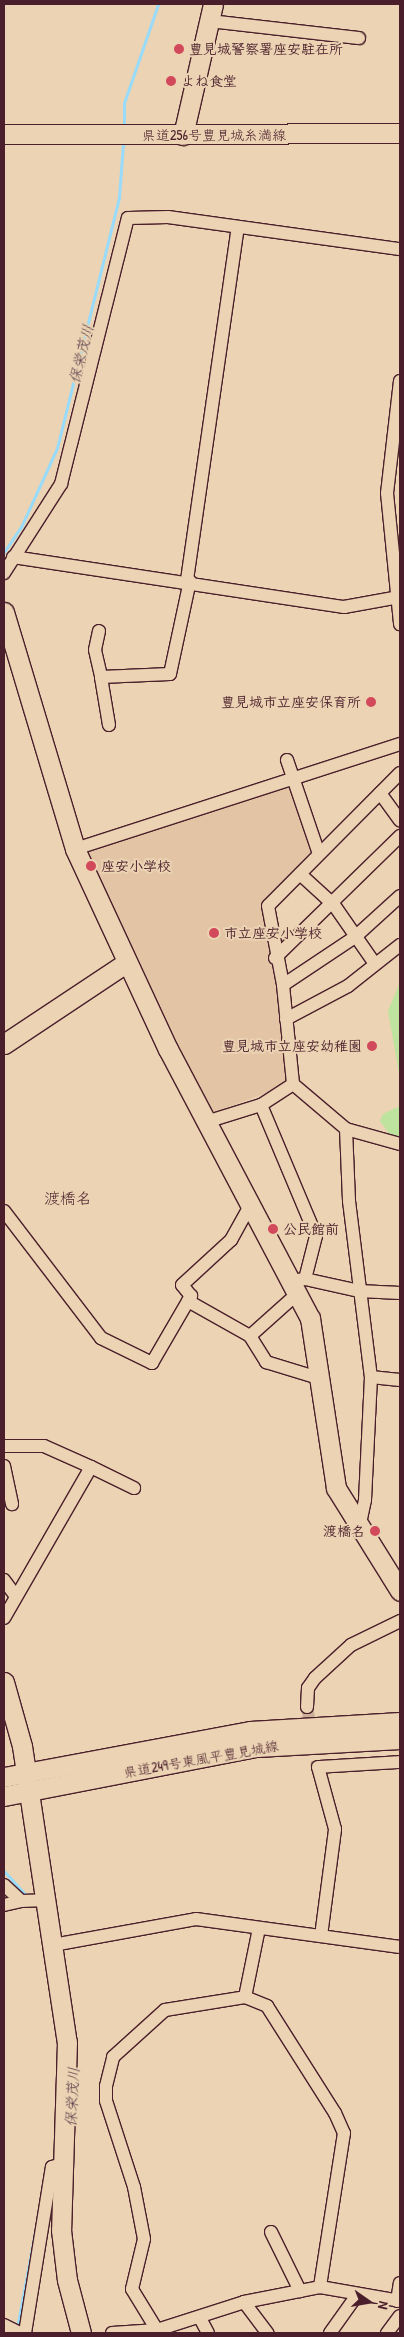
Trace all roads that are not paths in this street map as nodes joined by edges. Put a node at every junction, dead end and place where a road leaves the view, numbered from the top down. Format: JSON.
{"nodes":[{"id":1,"x":211,"y":12,"type":"edge"},
{"id":2,"x":359,"y":38,"type":"dead end"},
{"id":3,"x":400,"y":133,"type":"edge"},
{"id":4,"x":4,"y":134,"type":"edge"},
{"id":5,"x":27,"y":135,"type":"junction"},
{"id":6,"x":183,"y":135,"type":"junction"},
{"id":7,"x":4,"y":139,"type":"edge"},
{"id":8,"x":238,"y":228,"type":"junction"},
{"id":9,"x":400,"y":249,"type":"edge"},
{"id":10,"x":400,"y":381,"type":"edge"},
{"id":11,"x":395,"y":457,"type":"edge"},
{"id":12,"x":13,"y":557,"type":"junction"},
{"id":13,"x":4,"y":573,"type":"edge"},
{"id":14,"x":188,"y":580,"type":"junction"},
{"id":15,"x":399,"y":597,"type":"edge"},
{"id":16,"x":4,"y":612,"type":"edge"},
{"id":17,"x":400,"y":624,"type":"edge"},
{"id":18,"x":99,"y":632,"type":"dead end"},
{"id":19,"x":101,"y":677,"type":"junction"},
{"id":20,"x":109,"y":725,"type":"dead end"},
{"id":21,"x":400,"y":744,"type":"edge"},
{"id":22,"x":287,"y":760,"type":"dead end"},
{"id":23,"x":400,"y":773,"type":"edge"},
{"id":24,"x":292,"y":779,"type":"junction"},
{"id":25,"x":380,"y":793,"type":"junction"},
{"id":26,"x":400,"y":821,"type":"edge"},
{"id":27,"x":400,"y":836,"type":"edge"},
{"id":28,"x":76,"y":849,"type":"junction"},
{"id":29,"x":319,"y":854,"type":"junction"},
{"id":30,"x":300,"y":874,"type":"junction"},
{"id":31,"x":400,"y":896,"type":"edge"},
{"id":32,"x":334,"y":905,"type":"junction"},
{"id":33,"x":355,"y":937,"type":"junction"},
{"id":34,"x":400,"y":945,"type":"edge"},
{"id":35,"x":275,"y":958,"type":"junction"},
{"id":36,"x":126,"y":963,"type":"junction"},
{"id":37,"x":375,"y":964,"type":"junction"},
{"id":38,"x":283,"y":985,"type":"junction"},
{"id":39,"x":286,"y":1019,"type":"junction"},
{"id":40,"x":4,"y":1044,"type":"edge"},
{"id":41,"x":293,"y":1084,"type":"junction"},
{"id":42,"x":261,"y":1105,"type":"junction"},
{"id":43,"x":206,"y":1122,"type":"junction"},
{"id":44,"x":346,"y":1129,"type":"junction"},
{"id":45,"x":400,"y":1144,"type":"edge"},
{"id":46,"x":249,"y":1208,"type":"junction"},
{"id":47,"x":4,"y":1211,"type":"edge"},
{"id":48,"x":298,"y":1285,"type":"junction"},
{"id":49,"x":359,"y":1290,"type":"junction"},
{"id":50,"x":400,"y":1293,"type":"edge"},
{"id":51,"x":188,"y":1300,"type":"junction"},
{"id":52,"x":250,"y":1336,"type":"junction"},
{"id":53,"x":371,"y":1377,"type":"junction"},
{"id":54,"x":322,"y":1379,"type":"junction"},
{"id":55,"x":400,"y":1380,"type":"edge"},
{"id":56,"x":4,"y":1446,"type":"edge"},
{"id":57,"x":4,"y":1466,"type":"edge"},
{"id":58,"x":91,"y":1467,"type":"junction"},
{"id":59,"x":134,"y":1488,"type":"dead end"},
{"id":60,"x":12,"y":1504,"type":"dead end"},
{"id":61,"x":359,"y":1530,"type":"junction"},
{"id":62,"x":4,"y":1580,"type":"edge"},
{"id":63,"x":400,"y":1591,"type":"edge"},
{"id":64,"x":15,"y":1595,"type":"junction"},
{"id":65,"x":4,"y":1618,"type":"edge"},
{"id":66,"x":400,"y":1621,"type":"edge"},
{"id":67,"x":4,"y":1682,"type":"edge"},
{"id":68,"x":306,"y":1707,"type":"tunnel mouth"},
{"id":69,"x":400,"y":1722,"type":"edge"},
{"id":70,"x":400,"y":1739,"type":"edge"},
{"id":71,"x":400,"y":1762,"type":"edge"},
{"id":72,"x":26,"y":1772,"type":"junction"},
{"id":73,"x":4,"y":1776,"type":"edge"},
{"id":74,"x":29,"y":1791,"type":"junction"},
{"id":75,"x":4,"y":1796,"type":"edge"},
{"id":76,"x":4,"y":1885,"type":"edge"},
{"id":77,"x":46,"y":1900,"type":"junction"},
{"id":78,"x":21,"y":1902,"type":"junction"},
{"id":79,"x":4,"y":1905,"type":"edge"},
{"id":80,"x":259,"y":1928,"type":"junction"},
{"id":81,"x":322,"y":1936,"type":"junction"},
{"id":82,"x":53,"y":1945,"type":"junction"},
{"id":83,"x":400,"y":1947,"type":"edge"},
{"id":84,"x":245,"y":1998,"type":"junction"},
{"id":85,"x":65,"y":2163,"type":"junction"},
{"id":86,"x":271,"y":2232,"type":"dead end"},
{"id":87,"x":400,"y":2283,"type":"edge"},
{"id":88,"x":320,"y":2287,"type":"junction"},
{"id":89,"x":300,"y":2291,"type":"junction"},
{"id":90,"x":357,"y":2295,"type":"junction"},
{"id":91,"x":398,"y":2301,"type":"edge"},
{"id":92,"x":244,"y":2302,"type":"junction"},
{"id":93,"x":400,"y":2316,"type":"edge"},
{"id":94,"x":200,"y":2318,"type":"junction"},
{"id":95,"x":4,"y":2325,"type":"edge"},
{"id":96,"x":157,"y":2330,"type":"junction"},
{"id":97,"x":20,"y":2333,"type":"edge"},
{"id":98,"x":24,"y":2333,"type":"edge"},
{"id":99,"x":81,"y":2333,"type":"edge"},
{"id":100,"x":112,"y":2333,"type":"edge"},
{"id":101,"x":208,"y":2333,"type":"edge"},
{"id":102,"x":267,"y":2333,"type":"edge"},
{"id":103,"x":330,"y":2333,"type":"edge"},
{"id":104,"x":387,"y":2333,"type":"edge"}],
"edges":[{"from":1,"to":2,"type":"street"},
{"from":1,"to":6,"type":"street"},
{"from":3,"to":6,"type":"street","name":"県道256号豊見城糸満線"},
{"from":4,"to":5,"type":"street","name":"県道256号豊見城糸満線"},
{"from":5,"to":6,"type":"street","name":"県道256号豊見城糸満線"},
{"from":5,"to":7,"type":"street","name":"県道256号豊見城糸満線"},
{"from":8,"to":9,"type":"street"},
{"from":8,"to":12,"type":"street"},
{"from":8,"to":14,"type":"street"},
{"from":10,"to":11,"type":"street"},
{"from":11,"to":15,"type":"street"},
{"from":12,"to":13,"type":"street"},
{"from":12,"to":14,"type":"street"},
{"from":14,"to":15,"type":"street"},
{"from":14,"to":19,"type":"street"},
{"from":15,"to":17,"type":"street"},
{"from":16,"to":28,"type":"street"},
{"from":18,"to":19,"type":"street"},
{"from":19,"to":20,"type":"street"},
{"from":21,"to":24,"type":"street"},
{"from":22,"to":24,"type":"street"},
{"from":23,"to":25,"type":"street"},
{"from":24,"to":28,"type":"street"},
{"from":24,"to":29,"type":"street"},
{"from":25,"to":26,"type":"street"},
{"from":25,"to":29,"type":"street"},
{"from":27,"to":32,"type":"street"},
{"from":28,"to":36,"type":"street"},
{"from":29,"to":30,"type":"street"},
{"from":30,"to":32,"type":"street"},
{"from":30,"to":35,"type":"street"},
{"from":31,"to":33,"type":"street"},
{"from":32,"to":33,"type":"street"},
{"from":32,"to":35,"type":"street"},
{"from":33,"to":37,"type":"street"},
{"from":33,"to":38,"type":"street"},
{"from":34,"to":37,"type":"street"},
{"from":35,"to":38,"type":"street"},
{"from":36,"to":40,"type":"street"},
{"from":36,"to":43,"type":"street"},
{"from":37,"to":39,"type":"street"},
{"from":38,"to":39,"type":"street"},
{"from":39,"to":41,"type":"street"},
{"from":41,"to":42,"type":"street"},
{"from":41,"to":44,"type":"street"},
{"from":42,"to":43,"type":"street"},
{"from":42,"to":48,"type":"street"},
{"from":43,"to":46,"type":"street"},
{"from":44,"to":45,"type":"street"},
{"from":44,"to":49,"type":"street"},
{"from":46,"to":48,"type":"street"},
{"from":46,"to":51,"type":"street"},
{"from":47,"to":51,"type":"street"},
{"from":48,"to":49,"type":"street"},
{"from":48,"to":52,"type":"street"},
{"from":48,"to":54,"type":"street"},
{"from":49,"to":50,"type":"street"},
{"from":49,"to":53,"type":"street"},
{"from":51,"to":52,"type":"street"},
{"from":52,"to":54,"type":"street"},
{"from":53,"to":55,"type":"street"},
{"from":53,"to":61,"type":"street"},
{"from":54,"to":61,"type":"street"},
{"from":56,"to":58,"type":"street"},
{"from":57,"to":60,"type":"street"},
{"from":58,"to":59,"type":"street"},
{"from":58,"to":64,"type":"street"},
{"from":61,"to":63,"type":"street"},
{"from":62,"to":64,"type":"street"},
{"from":64,"to":65,"type":"street"},
{"from":66,"to":68,"type":"street"},
{"from":67,"to":72,"type":"street"},
{"from":69,"to":72,"type":"street","name":"県道249号東風平豊見城線"},
{"from":70,"to":74,"type":"street","name":"県道249号東風平豊見城線"},
{"from":71,"to":81,"type":"street"},
{"from":72,"to":73,"type":"street","name":"県道249号東風平豊見城線"},
{"from":72,"to":74,"type":"street"},
{"from":74,"to":75,"type":"street","name":"県道249号東風平豊見城線"},
{"from":74,"to":77,"type":"street"},
{"from":76,"to":78,"type":"street"},
{"from":77,"to":78,"type":"street"},
{"from":77,"to":82,"type":"street"},
{"from":78,"to":79,"type":"street"},
{"from":80,"to":81,"type":"street"},
{"from":80,"to":82,"type":"street"},
{"from":80,"to":84,"type":"street"},
{"from":81,"to":83,"type":"street"},
{"from":82,"to":85,"type":"street"},
{"from":84,"to":88,"type":"street"},
{"from":84,"to":96,"type":"street"},
{"from":85,"to":98,"type":"street"},
{"from":85,"to":99,"type":"street"},
{"from":86,"to":89,"type":"street"},
{"from":87,"to":91,"type":"street"},
{"from":88,"to":89,"type":"street"},
{"from":88,"to":90,"type":"street"},
{"from":89,"to":92,"type":"street"},
{"from":90,"to":91,"type":"street"},
{"from":90,"to":103,"type":"street"},
{"from":92,"to":94,"type":"street"},
{"from":92,"to":102,"type":"street"},
{"from":93,"to":104,"type":"street"},
{"from":94,"to":96,"type":"street"},
{"from":94,"to":101,"type":"street"},
{"from":95,"to":97,"type":"street"},
{"from":96,"to":100,"type":"street"}]}
